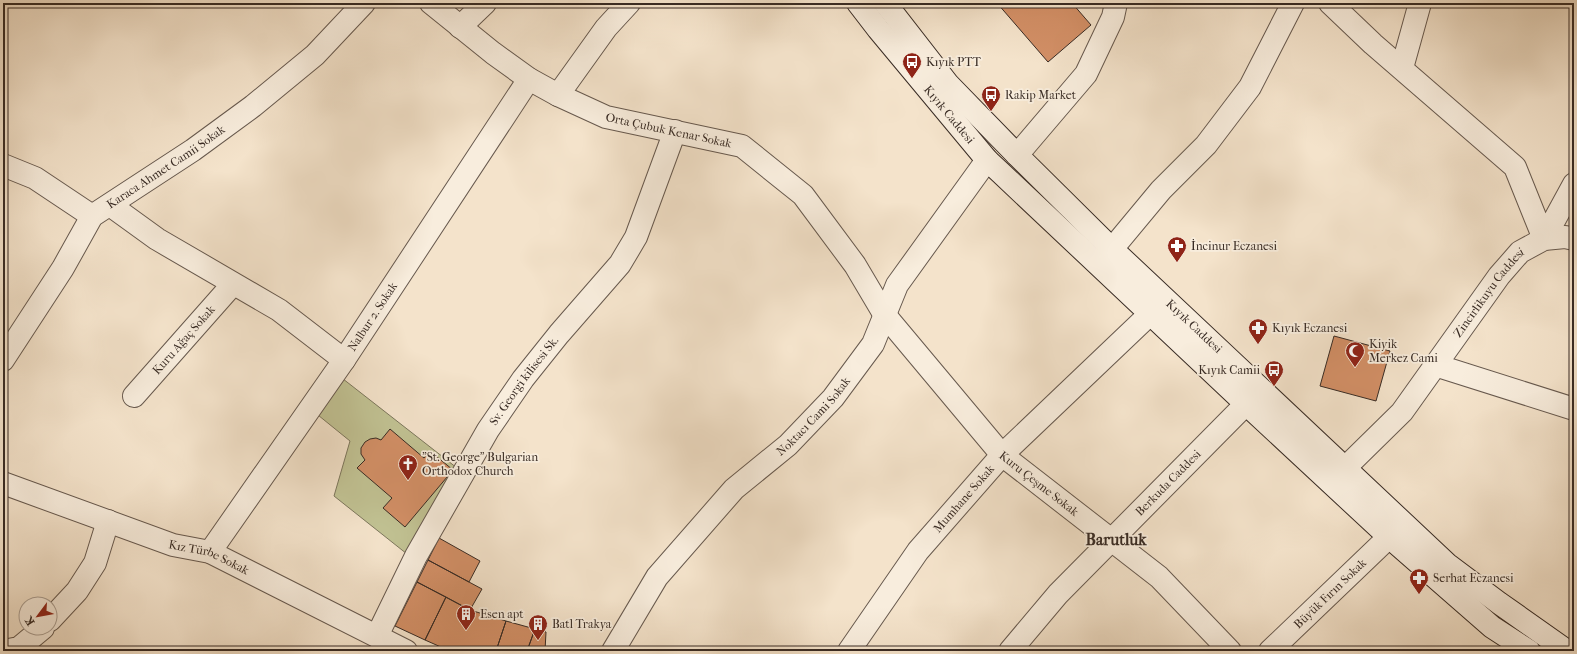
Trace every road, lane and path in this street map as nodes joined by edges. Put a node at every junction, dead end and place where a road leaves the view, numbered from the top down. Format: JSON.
{"nodes":[{"id":1,"x":364,"y":3,"type":"edge"},
{"id":2,"x":431,"y":3,"type":"edge"},
{"id":3,"x":485,"y":3,"type":"edge"},
{"id":4,"x":629,"y":3,"type":"edge"},
{"id":5,"x":858,"y":3,"type":"edge"},
{"id":6,"x":885,"y":3,"type":"edge"},
{"id":7,"x":1116,"y":3,"type":"edge"},
{"id":8,"x":1293,"y":3,"type":"edge"},
{"id":9,"x":1330,"y":3,"type":"edge"},
{"id":10,"x":1420,"y":3,"type":"edge"},
{"id":11,"x":460,"y":27,"type":"junction"},
{"id":12,"x":1402,"y":68,"type":"junction"},
{"id":13,"x":529,"y":78,"type":"junction"},
{"id":14,"x":558,"y":95,"type":"junction"},
{"id":15,"x":675,"y":131,"type":"junction"},
{"id":16,"x":1017,"y":155,"type":"junction"},
{"id":17,"x":3,"y":165,"type":"edge"},
{"id":18,"x":994,"y":167,"type":"junction"},
{"id":19,"x":1574,"y":184,"type":"edge"},
{"id":20,"x":101,"y":210,"type":"junction"},
{"id":21,"x":1544,"y":239,"type":"junction"},
{"id":22,"x":1574,"y":239,"type":"edge"},
{"id":23,"x":1112,"y":249,"type":"junction"},
{"id":24,"x":233,"y":284,"type":"junction"},
{"id":25,"x":884,"y":314,"type":"junction"},
{"id":26,"x":1150,"y":314,"type":"junction"},
{"id":27,"x":3,"y":360,"type":"edge"},
{"id":28,"x":344,"y":360,"type":"junction"},
{"id":29,"x":1435,"y":365,"type":"junction"},
{"id":30,"x":134,"y":396,"type":"dead end"},
{"id":31,"x":1246,"y":404,"type":"junction"},
{"id":32,"x":1574,"y":409,"type":"edge"},
{"id":33,"x":1002,"y":455,"type":"junction"},
{"id":34,"x":1344,"y":469,"type":"junction"},
{"id":35,"x":3,"y":483,"type":"edge"},
{"id":36,"x":108,"y":521,"type":"junction"},
{"id":37,"x":1389,"y":536,"type":"junction"},
{"id":38,"x":1112,"y":540,"type":"junction"},
{"id":39,"x":210,"y":552,"type":"junction"},
{"id":40,"x":58,"y":612,"type":"edge"},
{"id":41,"x":33,"y":636,"type":"edge"},
{"id":42,"x":377,"y":636,"type":"junction"},
{"id":43,"x":3,"y":651,"type":"edge"},
{"id":44,"x":406,"y":651,"type":"edge"},
{"id":45,"x":613,"y":651,"type":"edge"},
{"id":46,"x":849,"y":651,"type":"edge"},
{"id":47,"x":1010,"y":651,"type":"edge"},
{"id":48,"x":1230,"y":651,"type":"edge"},
{"id":49,"x":1270,"y":651,"type":"edge"},
{"id":50,"x":1529,"y":651,"type":"edge"},
{"id":51,"x":1567,"y":651,"type":"edge"}],
"edges":[{"from":1,"to":20,"type":"street","name":"Karaca Ahmet Camii Sokak"},
{"from":2,"to":11,"type":"street","name":"Orta Çubuk Kenar Sokak"},
{"from":3,"to":11,"type":"street"},
{"from":4,"to":14,"type":"street"},
{"from":5,"to":18,"type":"street","name":"Kıyık Caddesi"},
{"from":6,"to":16,"type":"street","name":"Kıyık Caddesi"},
{"from":7,"to":16,"type":"street","name":"Noktacı Cami Sokak"},
{"from":8,"to":23,"type":"street"},
{"from":9,"to":12,"type":"street"},
{"from":10,"to":12,"type":"street"},
{"from":11,"to":13,"type":"street","name":"Orta Çubuk Kenar Sokak"},
{"from":12,"to":21,"type":"street"},
{"from":13,"to":14,"type":"street","name":"Orta Çubuk Kenar Sokak"},
{"from":13,"to":28,"type":"street","name":"Nalbur 2. Sokak"},
{"from":14,"to":15,"type":"street","name":"Orta Çubuk Kenar Sokak"},
{"from":15,"to":25,"type":"street","name":"Orta Çubuk Kenar Sokak"},
{"from":15,"to":42,"type":"street","name":"Sv. Georgi kilisesi Sk."},
{"from":16,"to":18,"type":"street","name":"Noktacı Cami Sokak"},
{"from":16,"to":23,"type":"street","name":"Kıyık Caddesi"},
{"from":17,"to":20,"type":"street"},
{"from":18,"to":25,"type":"street","name":"Noktacı Cami Sokak"},
{"from":18,"to":26,"type":"street","name":"Kıyık Caddesi"},
{"from":19,"to":21,"type":"street"},
{"from":20,"to":24,"type":"street"},
{"from":20,"to":27,"type":"street","name":"Karaca Ahmet Camii Sokak"},
{"from":21,"to":22,"type":"street","name":"Zincirlikuyu Caddesi"},
{"from":21,"to":29,"type":"street","name":"Zincirlikuyu Caddesi"},
{"from":23,"to":34,"type":"street","name":"Kıyık Caddesi"},
{"from":24,"to":28,"type":"street"},
{"from":24,"to":30,"type":"street","name":"Kuru Ağaç Sokak"},
{"from":25,"to":33,"type":"street","name":"Kuru Çeşme Sokak"},
{"from":25,"to":45,"type":"street","name":"Noktacı Cami Sokak"},
{"from":26,"to":31,"type":"street","name":"Kıyık Caddesi"},
{"from":26,"to":33,"type":"street","name":"Mumhane Sokak"},
{"from":28,"to":39,"type":"street","name":"Nalbur 2. Sokak"},
{"from":29,"to":32,"type":"street"},
{"from":29,"to":34,"type":"street","name":"Zincirlikuyu Caddesi"},
{"from":31,"to":37,"type":"street","name":"Kıyık Caddesi"},
{"from":31,"to":38,"type":"street","name":"Berkuda Caddesi"},
{"from":33,"to":38,"type":"street","name":"Kuru Çeşme Sokak"},
{"from":33,"to":46,"type":"street","name":"Mumhane Sokak"},
{"from":34,"to":51,"type":"street","name":"Kıyık Caddesi"},
{"from":35,"to":36,"type":"street","name":"Kız Türbe Sokak"},
{"from":36,"to":39,"type":"street","name":"Kız Türbe Sokak"},
{"from":36,"to":40,"type":"street"},
{"from":37,"to":49,"type":"street","name":"Büyük Fırın Sokak"},
{"from":37,"to":50,"type":"street","name":"Kıyık Caddesi"},
{"from":38,"to":47,"type":"street","name":"Berkuda Caddesi"},
{"from":38,"to":48,"type":"street","name":"Kuru Çeşme Sokak"},
{"from":39,"to":42,"type":"street","name":"Kız Türbe Sokak"},
{"from":41,"to":43,"type":"street"},
{"from":42,"to":44,"type":"street","name":"Kız Türbe Sokak"}]}
